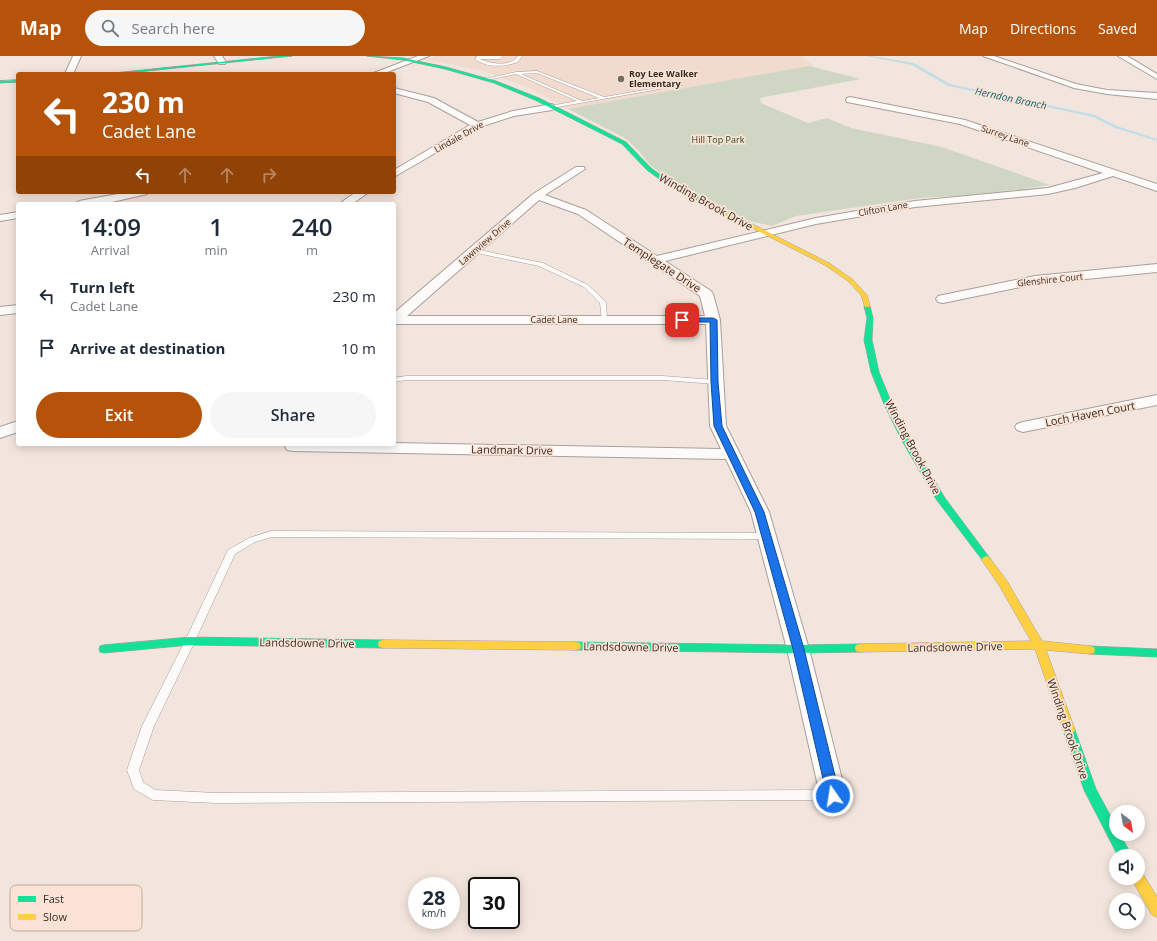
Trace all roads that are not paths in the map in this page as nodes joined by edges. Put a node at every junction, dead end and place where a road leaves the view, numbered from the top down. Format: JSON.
{"nodes":[{"id":1,"x":76,"y":56,"type":"edge"},
{"id":2,"x":290,"y":56,"type":"edge"},
{"id":3,"x":369,"y":56,"type":"edge"},
{"id":4,"x":425,"y":56,"type":"edge"},
{"id":5,"x":501,"y":56,"type":"edge"},
{"id":6,"x":520,"y":56,"type":"edge"},
{"id":7,"x":987,"y":56,"type":"edge"},
{"id":8,"x":1122,"y":56,"type":"edge"},
{"id":9,"x":478,"y":57,"type":"edge"},
{"id":10,"x":220,"y":59,"type":"edge"},
{"id":11,"x":411,"y":60,"type":"junction"},
{"id":12,"x":70,"y":72,"type":"edge"},
{"id":13,"x":121,"y":72,"type":"edge"},
{"id":14,"x":380,"y":72,"type":"edge"},
{"id":15,"x":516,"y":74,"type":"junction"},
{"id":16,"x":1157,"y":77,"type":"edge"},
{"id":17,"x":487,"y":79,"type":"junction"},
{"id":18,"x":16,"y":81,"type":"edge"},
{"id":19,"x":0,"y":82,"type":"edge"},
{"id":20,"x":680,"y":85,"type":"dead end"},
{"id":21,"x":396,"y":91,"type":"edge"},
{"id":22,"x":1157,"y":96,"type":"edge"},
{"id":23,"x":604,"y":98,"type":"junction"},
{"id":24,"x":850,"y":100,"type":"dead end"},
{"id":25,"x":582,"y":102,"type":"junction"},
{"id":26,"x":552,"y":107,"type":"junction"},
{"id":27,"x":477,"y":125,"type":"junction"},
{"id":28,"x":580,"y":169,"type":"dead end"},
{"id":29,"x":396,"y":173,"type":"edge"},
{"id":30,"x":1113,"y":173,"type":"junction"},
{"id":31,"x":1157,"y":188,"type":"edge"},
{"id":32,"x":136,"y":194,"type":"edge"},
{"id":33,"x":361,"y":194,"type":"edge"},
{"id":34,"x":538,"y":196,"type":"junction"},
{"id":35,"x":109,"y":202,"type":"edge"},
{"id":36,"x":347,"y":202,"type":"edge"},
{"id":37,"x":16,"y":215,"type":"edge"},
{"id":38,"x":0,"y":218,"type":"edge"},
{"id":39,"x":766,"y":234,"type":"junction"},
{"id":40,"x":474,"y":251,"type":"junction"},
{"id":41,"x":656,"y":260,"type":"junction"},
{"id":42,"x":1157,"y":268,"type":"edge"},
{"id":43,"x":944,"y":299,"type":"dead end"},
{"id":44,"x":16,"y":309,"type":"edge"},
{"id":45,"x":0,"y":311,"type":"edge"},
{"id":46,"x":396,"y":318,"type":"edge"},
{"id":47,"x":396,"y":320,"type":"edge"},
{"id":48,"x":604,"y":320,"type":"junction"},
{"id":49,"x":713,"y":320,"type":"junction"},
{"id":50,"x":396,"y":380,"type":"edge"},
{"id":51,"x":715,"y":382,"type":"junction"},
{"id":52,"x":1157,"y":400,"type":"edge"},
{"id":53,"x":16,"y":427,"type":"edge"},
{"id":54,"x":1023,"y":427,"type":"dead end"},
{"id":55,"x":0,"y":434,"type":"edge"},
{"id":56,"x":294,"y":446,"type":"dead end"},
{"id":57,"x":358,"y":446,"type":"edge"},
{"id":58,"x":732,"y":454,"type":"junction"},
{"id":59,"x":767,"y":536,"type":"junction"},
{"id":60,"x":190,"y":641,"type":"junction"},
{"id":61,"x":1039,"y":645,"type":"junction"},
{"id":62,"x":104,"y":649,"type":"dead end"},
{"id":63,"x":798,"y":649,"type":"junction"},
{"id":64,"x":1157,"y":653,"type":"edge"},
{"id":65,"x":833,"y":796,"type":"joint"},
{"id":66,"x":1121,"y":849,"type":"edge"},
{"id":67,"x":1142,"y":885,"type":"edge"},
{"id":68,"x":1157,"y":910,"type":"edge"}],
"edges":[{"from":1,"to":12,"type":"street"},
{"from":2,"to":10,"type":"street"},
{"from":3,"to":11,"type":"street","name":"Winding Brook Drive"},
{"from":4,"to":11,"type":"street"},
{"from":5,"to":9,"type":"lane"},
{"from":6,"to":9,"type":"lane"},
{"from":7,"to":22,"type":"street"},
{"from":8,"to":16,"type":"street"},
{"from":10,"to":13,"type":"street"},
{"from":11,"to":14,"type":"street"},
{"from":11,"to":17,"type":"street","name":"Winding Brook Drive"},
{"from":15,"to":17,"type":"lane"},
{"from":15,"to":23,"type":"lane"},
{"from":15,"to":25,"type":"lane"},
{"from":17,"to":26,"type":"street","name":"Winding Brook Drive"},
{"from":18,"to":19,"type":"street"},
{"from":20,"to":23,"type":"lane"},
{"from":21,"to":27,"type":"street"},
{"from":23,"to":25,"type":"lane"},
{"from":24,"to":30,"type":"street","name":"Surrey Lane"},
{"from":25,"to":26,"type":"lane"},
{"from":26,"to":27,"type":"street","name":"Lindale Drive"},
{"from":26,"to":39,"type":"street","name":"Winding Brook Drive"},
{"from":27,"to":29,"type":"street","name":"Lindale Drive"},
{"from":28,"to":34,"type":"street","name":"Lawnview Drive"},
{"from":30,"to":31,"type":"street","name":"Surrey Lane"},
{"from":30,"to":39,"type":"street","name":"Clifton Lane"},
{"from":32,"to":35,"type":"street"},
{"from":33,"to":36,"type":"street"},
{"from":34,"to":40,"type":"street","name":"Lawnview Drive"},
{"from":34,"to":41,"type":"street","name":"Templegate Drive"},
{"from":37,"to":38,"type":"street"},
{"from":39,"to":41,"type":"street","name":"Clifton Lane"},
{"from":39,"to":61,"type":"street","name":"Winding Brook Drive"},
{"from":40,"to":46,"type":"street","name":"Lawnview Drive"},
{"from":40,"to":48,"type":"lane"},
{"from":41,"to":49,"type":"street","name":"Templegate Drive"},
{"from":42,"to":43,"type":"street","name":"Glenshire Court"},
{"from":44,"to":45,"type":"street"},
{"from":47,"to":48,"type":"street","name":"Cadet Lane"},
{"from":48,"to":49,"type":"street","name":"Cadet Lane"},
{"from":49,"to":51,"type":"street","name":"Templegate Drive"},
{"from":50,"to":51,"type":"lane"},
{"from":51,"to":58,"type":"street","name":"Templegate Drive"},
{"from":52,"to":54,"type":"street","name":"Loch Haven Court"},
{"from":53,"to":55,"type":"street"},
{"from":56,"to":57,"type":"street","name":"Landmark Drive"},
{"from":57,"to":58,"type":"street","name":"Landmark Drive"},
{"from":58,"to":59,"type":"street","name":"Templegate Drive"},
{"from":59,"to":60,"type":"lane"},
{"from":59,"to":63,"type":"street","name":"Templegate Drive"},
{"from":60,"to":62,"type":"street","name":"Landsdowne Drive"},
{"from":60,"to":63,"type":"street","name":"Landsdowne Drive"},
{"from":60,"to":65,"type":"lane"},
{"from":61,"to":63,"type":"street","name":"Landsdowne Drive"},
{"from":61,"to":64,"type":"street","name":"Landsdowne Drive"},
{"from":61,"to":66,"type":"street","name":"Winding Brook Drive"},
{"from":63,"to":65,"type":"street","name":"Templegate Drive"},
{"from":67,"to":68,"type":"street"}]}
